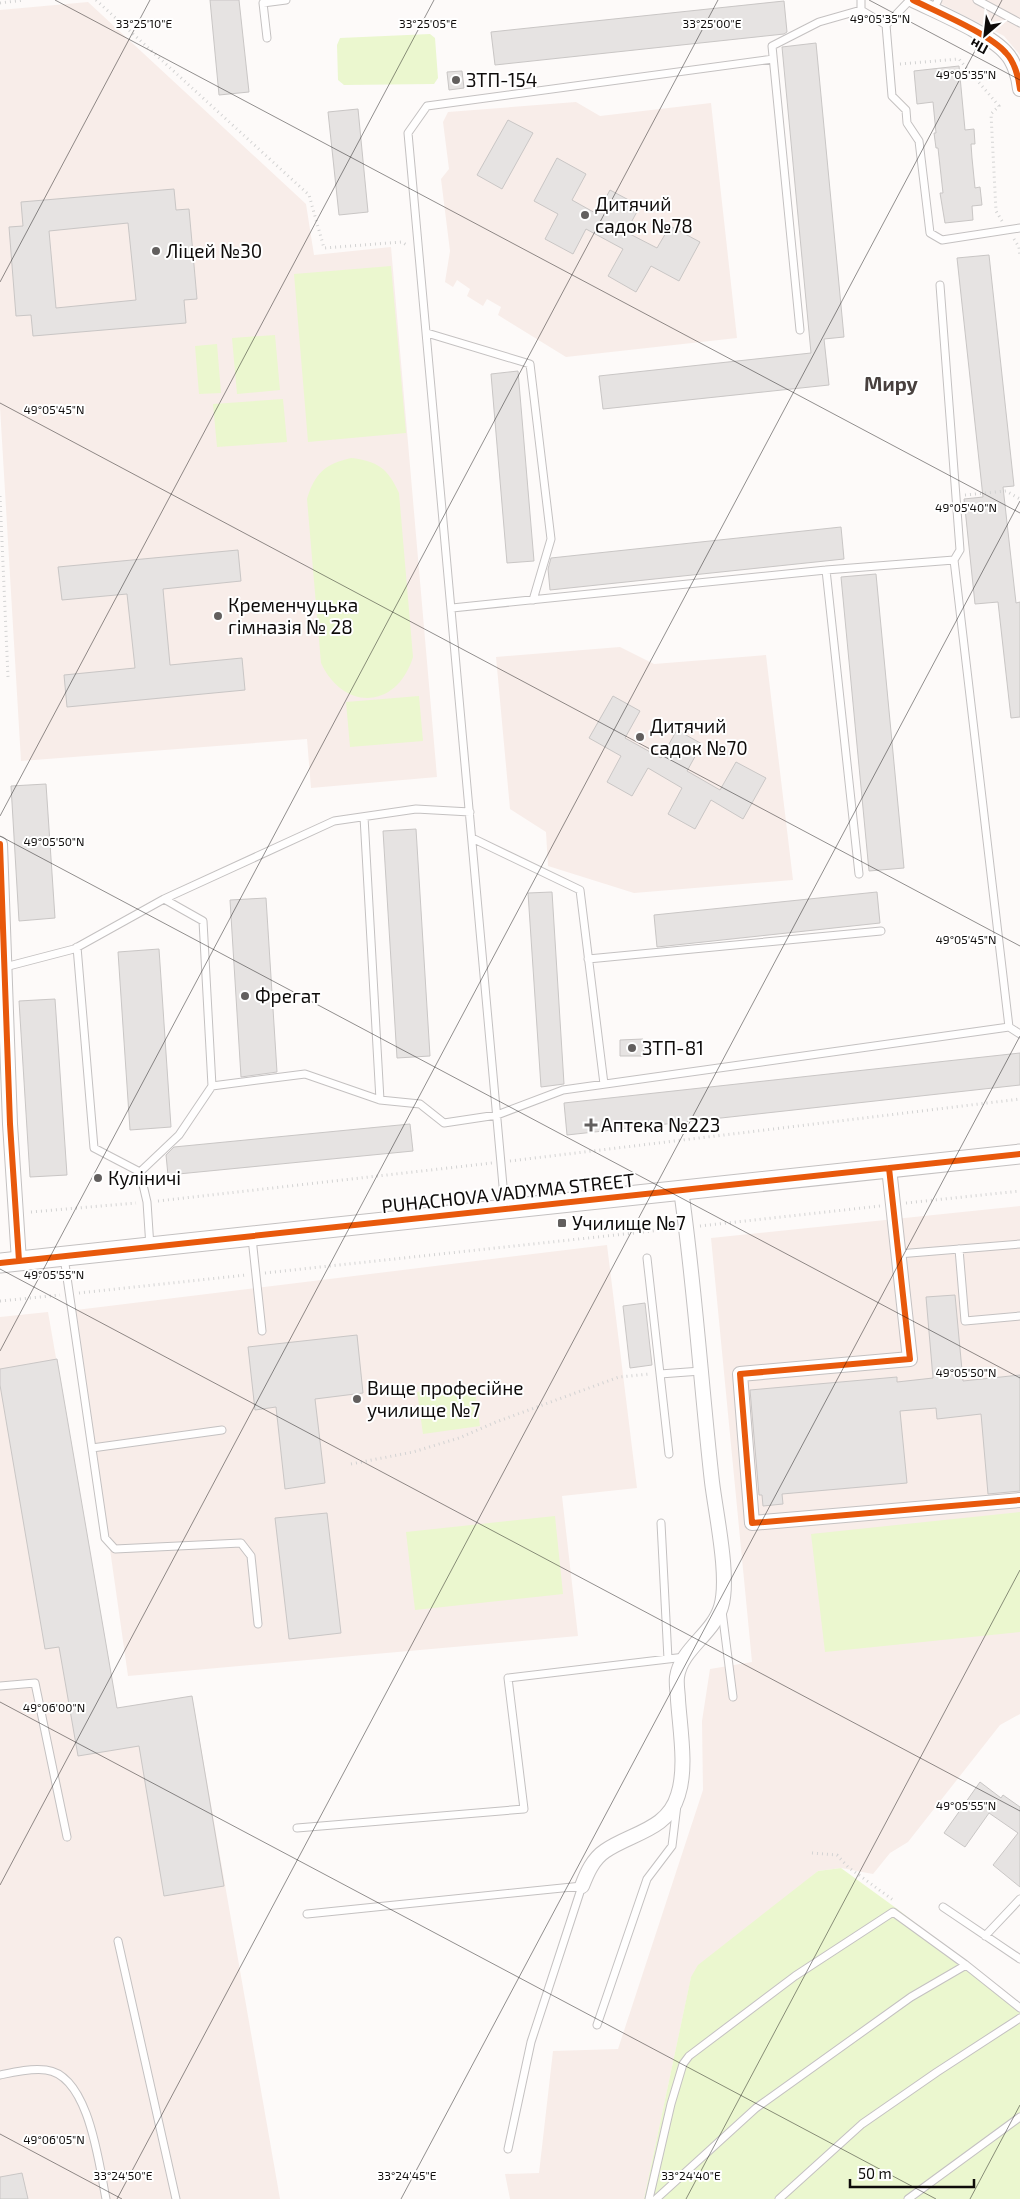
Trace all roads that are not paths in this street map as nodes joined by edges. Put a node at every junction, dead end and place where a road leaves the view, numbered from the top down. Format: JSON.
{"nodes":[{"id":1,"x":286,"y":0,"type":"edge"},
{"id":2,"x":861,"y":0,"type":"edge"},
{"id":3,"x":912,"y":0,"type":"edge"},
{"id":4,"x":977,"y":0,"type":"edge"},
{"id":5,"x":936,"y":5,"type":"edge"},
{"id":6,"x":861,"y":10,"type":"junction"},
{"id":7,"x":1020,"y":23,"type":"edge"},
{"id":8,"x":886,"y":25,"type":"junction"},
{"id":9,"x":268,"y":38,"type":"dead end"},
{"id":10,"x":773,"y":59,"type":"junction"},
{"id":11,"x":1020,"y":89,"type":"edge"},
{"id":12,"x":1020,"y":228,"type":"edge"},
{"id":13,"x":940,"y":285,"type":"dead end"},
{"id":14,"x":800,"y":330,"type":"dead end"},
{"id":15,"x":427,"y":333,"type":"junction"},
{"id":16,"x":954,"y":560,"type":"junction"},
{"id":17,"x":826,"y":570,"type":"junction"},
{"id":18,"x":533,"y":600,"type":"junction"},
{"id":19,"x":452,"y":608,"type":"junction"},
{"id":20,"x":470,"y":812,"type":"junction"},
{"id":21,"x":364,"y":817,"type":"junction"},
{"id":22,"x":472,"y":838,"type":"junction"},
{"id":23,"x":0,"y":844,"type":"edge"},
{"id":24,"x":859,"y":874,"type":"dead end"},
{"id":25,"x":164,"y":900,"type":"junction"},
{"id":26,"x":882,"y":931,"type":"dead end"},
{"id":27,"x":77,"y":947,"type":"junction"},
{"id":28,"x":588,"y":958,"type":"junction"},
{"id":29,"x":5,"y":967,"type":"junction"},
{"id":30,"x":1009,"y":1027,"type":"junction"},
{"id":31,"x":1020,"y":1034,"type":"edge"},
{"id":32,"x":604,"y":1084,"type":"junction"},
{"id":33,"x":212,"y":1086,"type":"junction"},
{"id":34,"x":380,"y":1100,"type":"junction"},
{"id":35,"x":497,"y":1114,"type":"junction"},
{"id":36,"x":5,"y":1124,"type":"edge"},
{"id":37,"x":1020,"y":1154,"type":"edge"},
{"id":38,"x":889,"y":1168,"type":"junction"},
{"id":39,"x":140,"y":1172,"type":"junction"},
{"id":40,"x":681,"y":1190,"type":"junction"},
{"id":41,"x":505,"y":1208,"type":"junction"},
{"id":42,"x":252,"y":1235,"type":"junction"},
{"id":43,"x":1020,"y":1244,"type":"edge"},
{"id":44,"x":150,"y":1247,"type":"junction"},
{"id":45,"x":959,"y":1249,"type":"junction"},
{"id":46,"x":898,"y":1254,"type":"junction"},
{"id":47,"x":64,"y":1256,"type":"junction"},
{"id":48,"x":647,"y":1258,"type":"dead end"},
{"id":49,"x":9,"y":1262,"type":"edge"},
{"id":50,"x":1020,"y":1316,"type":"edge"},
{"id":51,"x":262,"y":1331,"type":"dead end"},
{"id":52,"x":701,"y":1372,"type":"junction"},
{"id":53,"x":660,"y":1374,"type":"junction"},
{"id":54,"x":222,"y":1430,"type":"dead end"},
{"id":55,"x":92,"y":1448,"type":"junction"},
{"id":56,"x":669,"y":1454,"type":"dead end"},
{"id":57,"x":1020,"y":1500,"type":"edge"},
{"id":58,"x":661,"y":1523,"type":"dead end"},
{"id":59,"x":721,"y":1608,"type":"junction"},
{"id":60,"x":258,"y":1624,"type":"dead end"},
{"id":61,"x":685,"y":1656,"type":"junction"},
{"id":62,"x":668,"y":1659,"type":"junction"},
{"id":63,"x":0,"y":1686,"type":"edge"},
{"id":64,"x":733,"y":1697,"type":"dead end"},
{"id":65,"x":678,"y":1795,"type":"junction"},
{"id":66,"x":297,"y":1828,"type":"dead end"},
{"id":67,"x":67,"y":1837,"type":"dead end"},
{"id":68,"x":582,"y":1886,"type":"junction"},
{"id":69,"x":1020,"y":1899,"type":"edge"},
{"id":70,"x":942,"y":1907,"type":"dead end"},
{"id":71,"x":307,"y":1914,"type":"dead end"},
{"id":72,"x":985,"y":1936,"type":"junction"},
{"id":73,"x":118,"y":1941,"type":"dead end"},
{"id":74,"x":1020,"y":1959,"type":"edge"},
{"id":75,"x":966,"y":1964,"type":"junction"},
{"id":76,"x":1020,"y":2008,"type":"edge"},
{"id":77,"x":1020,"y":2018,"type":"edge"},
{"id":78,"x":597,"y":2025,"type":"dead end"},
{"id":79,"x":0,"y":2075,"type":"edge"},
{"id":80,"x":1020,"y":2117,"type":"edge"},
{"id":81,"x":508,"y":2149,"type":"dead end"},
{"id":82,"x":106,"y":2199,"type":"edge"},
{"id":83,"x":176,"y":2199,"type":"edge"},
{"id":84,"x":649,"y":2199,"type":"edge"},
{"id":85,"x":656,"y":2199,"type":"edge"},
{"id":86,"x":779,"y":2199,"type":"edge"},
{"id":87,"x":908,"y":2199,"type":"edge"}],
"edges":[{"from":1,"to":9,"type":"lane"},
{"from":2,"to":6,"type":"lane"},
{"from":3,"to":5,"type":"street"},
{"from":3,"to":8,"type":"lane"},
{"from":4,"to":7,"type":"lane"},
{"from":5,"to":11,"type":"street"},
{"from":6,"to":8,"type":"lane"},
{"from":6,"to":10,"type":"lane"},
{"from":8,"to":12,"type":"lane"},
{"from":10,"to":14,"type":"lane"},
{"from":10,"to":15,"type":"lane"},
{"from":13,"to":16,"type":"lane"},
{"from":15,"to":18,"type":"lane"},
{"from":15,"to":19,"type":"lane"},
{"from":16,"to":17,"type":"lane"},
{"from":16,"to":30,"type":"lane"},
{"from":17,"to":18,"type":"lane"},
{"from":17,"to":24,"type":"lane"},
{"from":18,"to":19,"type":"lane"},
{"from":19,"to":20,"type":"lane"},
{"from":20,"to":21,"type":"lane"},
{"from":20,"to":22,"type":"lane"},
{"from":21,"to":25,"type":"lane"},
{"from":21,"to":34,"type":"lane"},
{"from":22,"to":28,"type":"lane"},
{"from":22,"to":35,"type":"lane"},
{"from":23,"to":29,"type":"street"},
{"from":25,"to":27,"type":"lane"},
{"from":25,"to":33,"type":"lane"},
{"from":26,"to":28,"type":"lane"},
{"from":27,"to":29,"type":"lane"},
{"from":27,"to":39,"type":"lane"},
{"from":28,"to":32,"type":"lane"},
{"from":29,"to":36,"type":"street"},
{"from":30,"to":31,"type":"lane"},
{"from":30,"to":32,"type":"lane"},
{"from":32,"to":35,"type":"lane"},
{"from":33,"to":34,"type":"lane"},
{"from":33,"to":39,"type":"lane"},
{"from":34,"to":35,"type":"lane"},
{"from":35,"to":41,"type":"lane"},
{"from":36,"to":49,"type":"street"},
{"from":37,"to":38,"type":"street","name":"PUHACHOVA VADYMA STREET"},
{"from":38,"to":40,"type":"street","name":"PUHACHOVA VADYMA STREET"},
{"from":38,"to":46,"type":"street"},
{"from":39,"to":44,"type":"lane"},
{"from":40,"to":41,"type":"street","name":"PUHACHOVA VADYMA STREET"},
{"from":40,"to":52,"type":"street"},
{"from":41,"to":42,"type":"street","name":"PUHACHOVA VADYMA STREET"},
{"from":42,"to":44,"type":"street","name":"PUHACHOVA VADYMA STREET"},
{"from":42,"to":51,"type":"lane"},
{"from":43,"to":45,"type":"lane"},
{"from":44,"to":47,"type":"street","name":"PUHACHOVA VADYMA STREET"},
{"from":45,"to":46,"type":"lane"},
{"from":45,"to":50,"type":"lane"},
{"from":46,"to":57,"type":"street"},
{"from":47,"to":49,"type":"street","name":"PUHACHOVA VADYMA STREET"},
{"from":47,"to":55,"type":"lane"},
{"from":48,"to":53,"type":"lane"},
{"from":52,"to":53,"type":"lane"},
{"from":52,"to":59,"type":"street"},
{"from":53,"to":56,"type":"lane"},
{"from":54,"to":55,"type":"lane"},
{"from":55,"to":60,"type":"lane"},
{"from":58,"to":62,"type":"lane"},
{"from":59,"to":61,"type":"street"},
{"from":59,"to":64,"type":"lane"},
{"from":61,"to":62,"type":"lane"},
{"from":61,"to":65,"type":"street"},
{"from":62,"to":66,"type":"lane"},
{"from":63,"to":67,"type":"lane"},
{"from":65,"to":68,"type":"street"},
{"from":65,"to":78,"type":"lane"},
{"from":68,"to":71,"type":"lane"},
{"from":68,"to":81,"type":"lane"},
{"from":69,"to":72,"type":"lane"},
{"from":70,"to":72,"type":"lane"},
{"from":72,"to":74,"type":"lane"},
{"from":73,"to":83,"type":"lane"},
{"from":75,"to":76,"type":"lane"},
{"from":75,"to":84,"type":"lane"},
{"from":75,"to":85,"type":"lane"},
{"from":77,"to":86,"type":"lane"},
{"from":79,"to":82,"type":"lane"},
{"from":80,"to":87,"type":"lane"}]}
